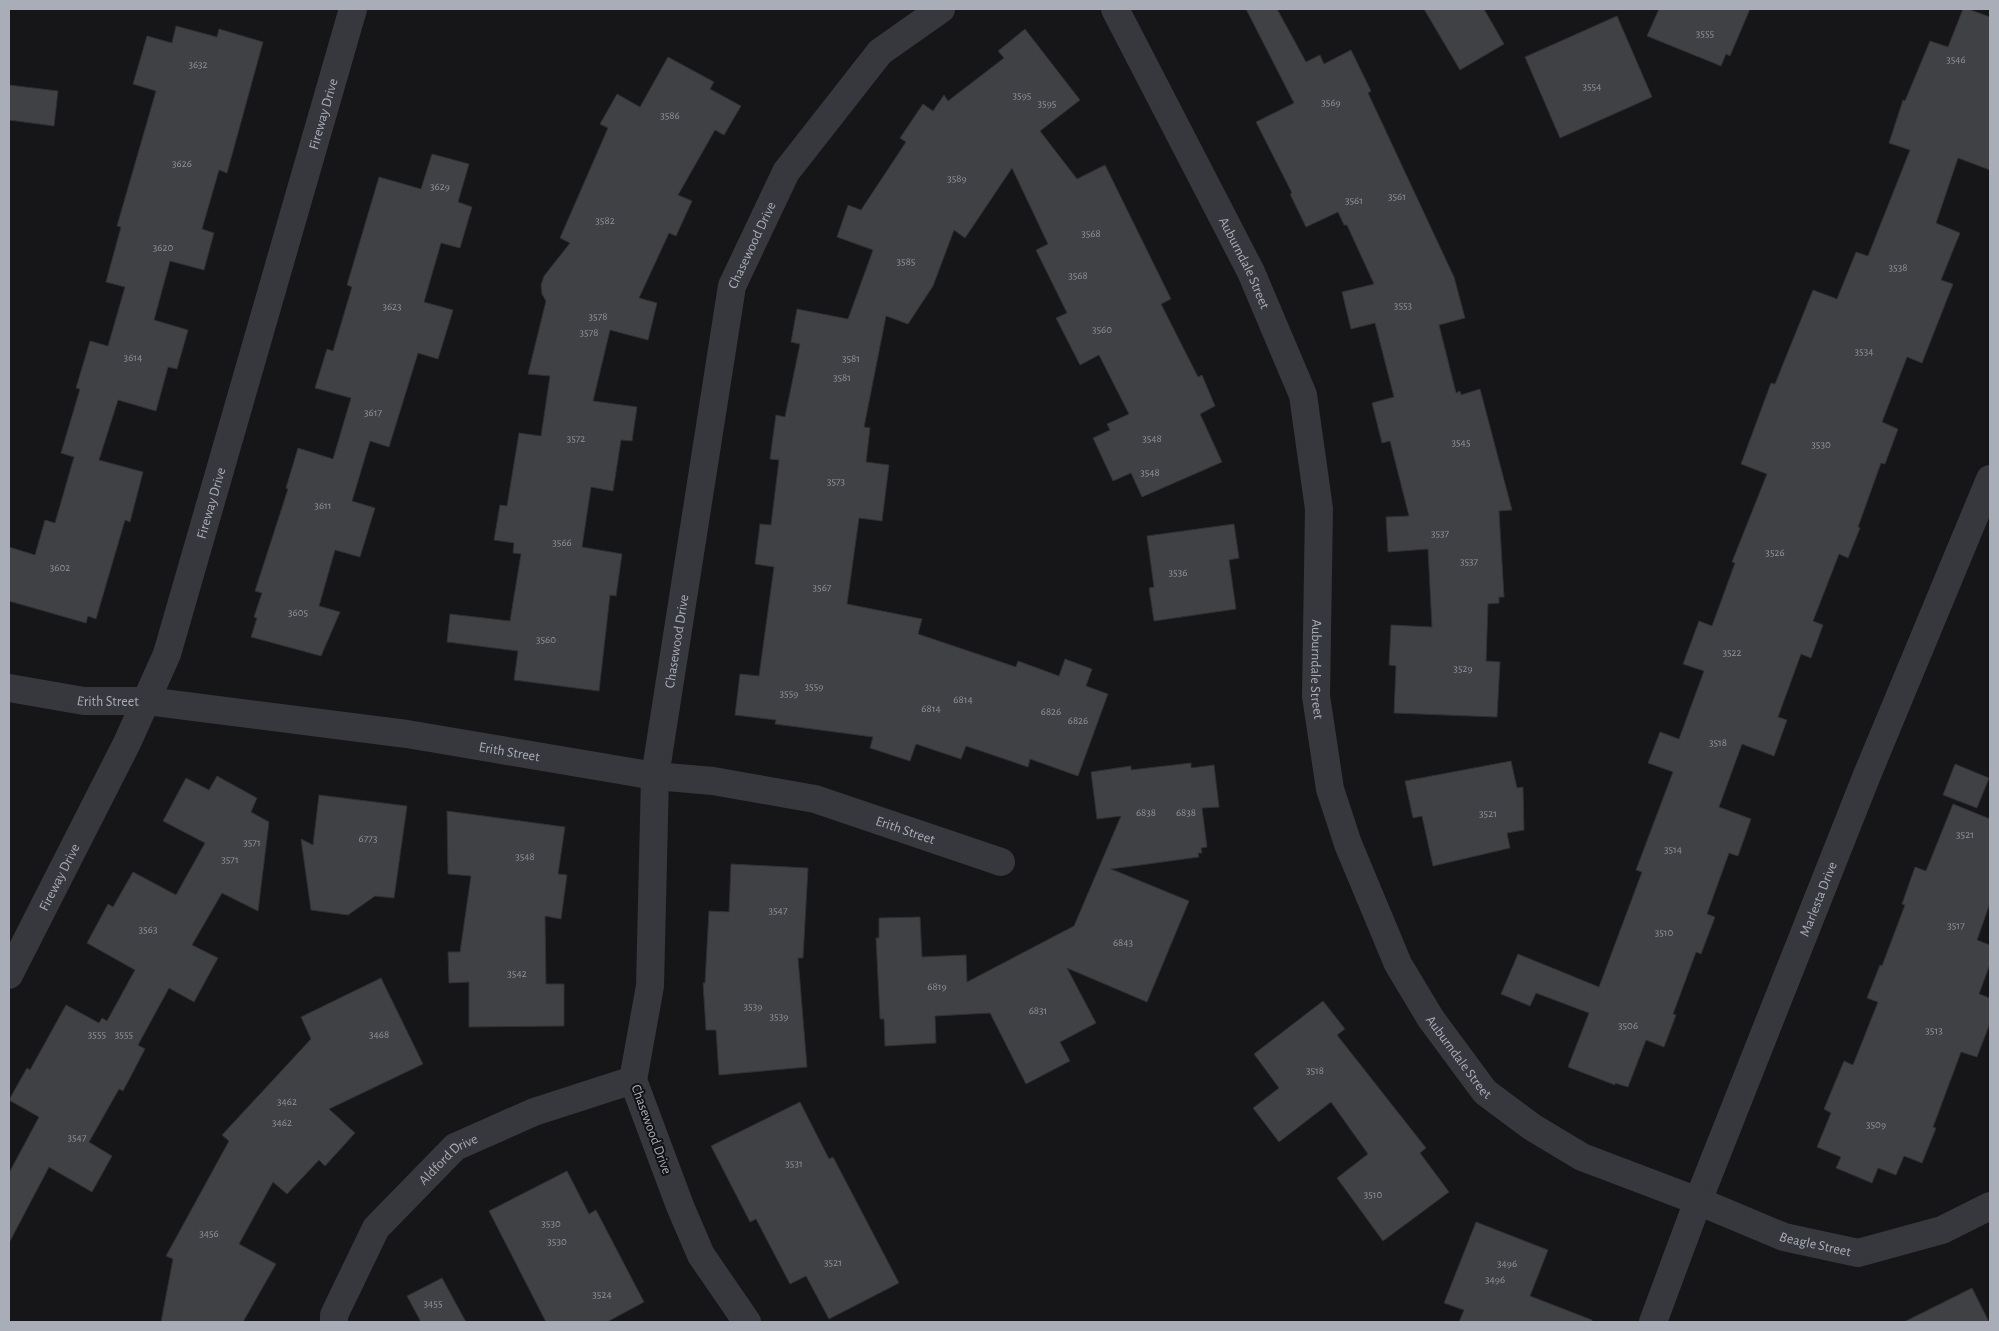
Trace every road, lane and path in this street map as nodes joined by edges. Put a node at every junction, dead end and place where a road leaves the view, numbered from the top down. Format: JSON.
{"nodes":[{"id":1,"x":353,"y":9,"type":"edge"},
{"id":2,"x":941,"y":9,"type":"edge"},
{"id":3,"x":1115,"y":9,"type":"edge"},
{"id":4,"x":1990,"y":479,"type":"edge"},
{"id":5,"x":9,"y":688,"type":"edge"},
{"id":6,"x":147,"y":701,"type":"junction"},
{"id":7,"x":654,"y":776,"type":"junction"},
{"id":8,"x":1001,"y":862,"type":"dead end"},
{"id":9,"x":9,"y":975,"type":"edge"},
{"id":10,"x":633,"y":1080,"type":"junction"},
{"id":11,"x":1698,"y":1201,"type":"junction"},
{"id":12,"x":1990,"y":1206,"type":"edge"},
{"id":13,"x":334,"y":1322,"type":"edge"},
{"id":14,"x":747,"y":1322,"type":"edge"},
{"id":15,"x":1653,"y":1322,"type":"edge"}],
"edges":[{"from":1,"to":6,"type":"street","name":"Fireway Drive"},
{"from":2,"to":7,"type":"street","name":"Chasewood Drive"},
{"from":3,"to":11,"type":"street","name":"Auburndale Street"},
{"from":4,"to":11,"type":"street","name":"Marlesta Drive"},
{"from":5,"to":6,"type":"street","name":"Erith Street"},
{"from":6,"to":7,"type":"street","name":"Erith Street"},
{"from":6,"to":9,"type":"street","name":"Fireway Drive"},
{"from":7,"to":8,"type":"street","name":"Erith Street"},
{"from":7,"to":10,"type":"street","name":"Chasewood Drive"},
{"from":10,"to":13,"type":"street","name":"Aldford Drive"},
{"from":10,"to":14,"type":"street","name":"Chasewood Drive"},
{"from":11,"to":12,"type":"street","name":"Beagle Street"},
{"from":11,"to":15,"type":"street","name":"Marlesta Drive"}]}
